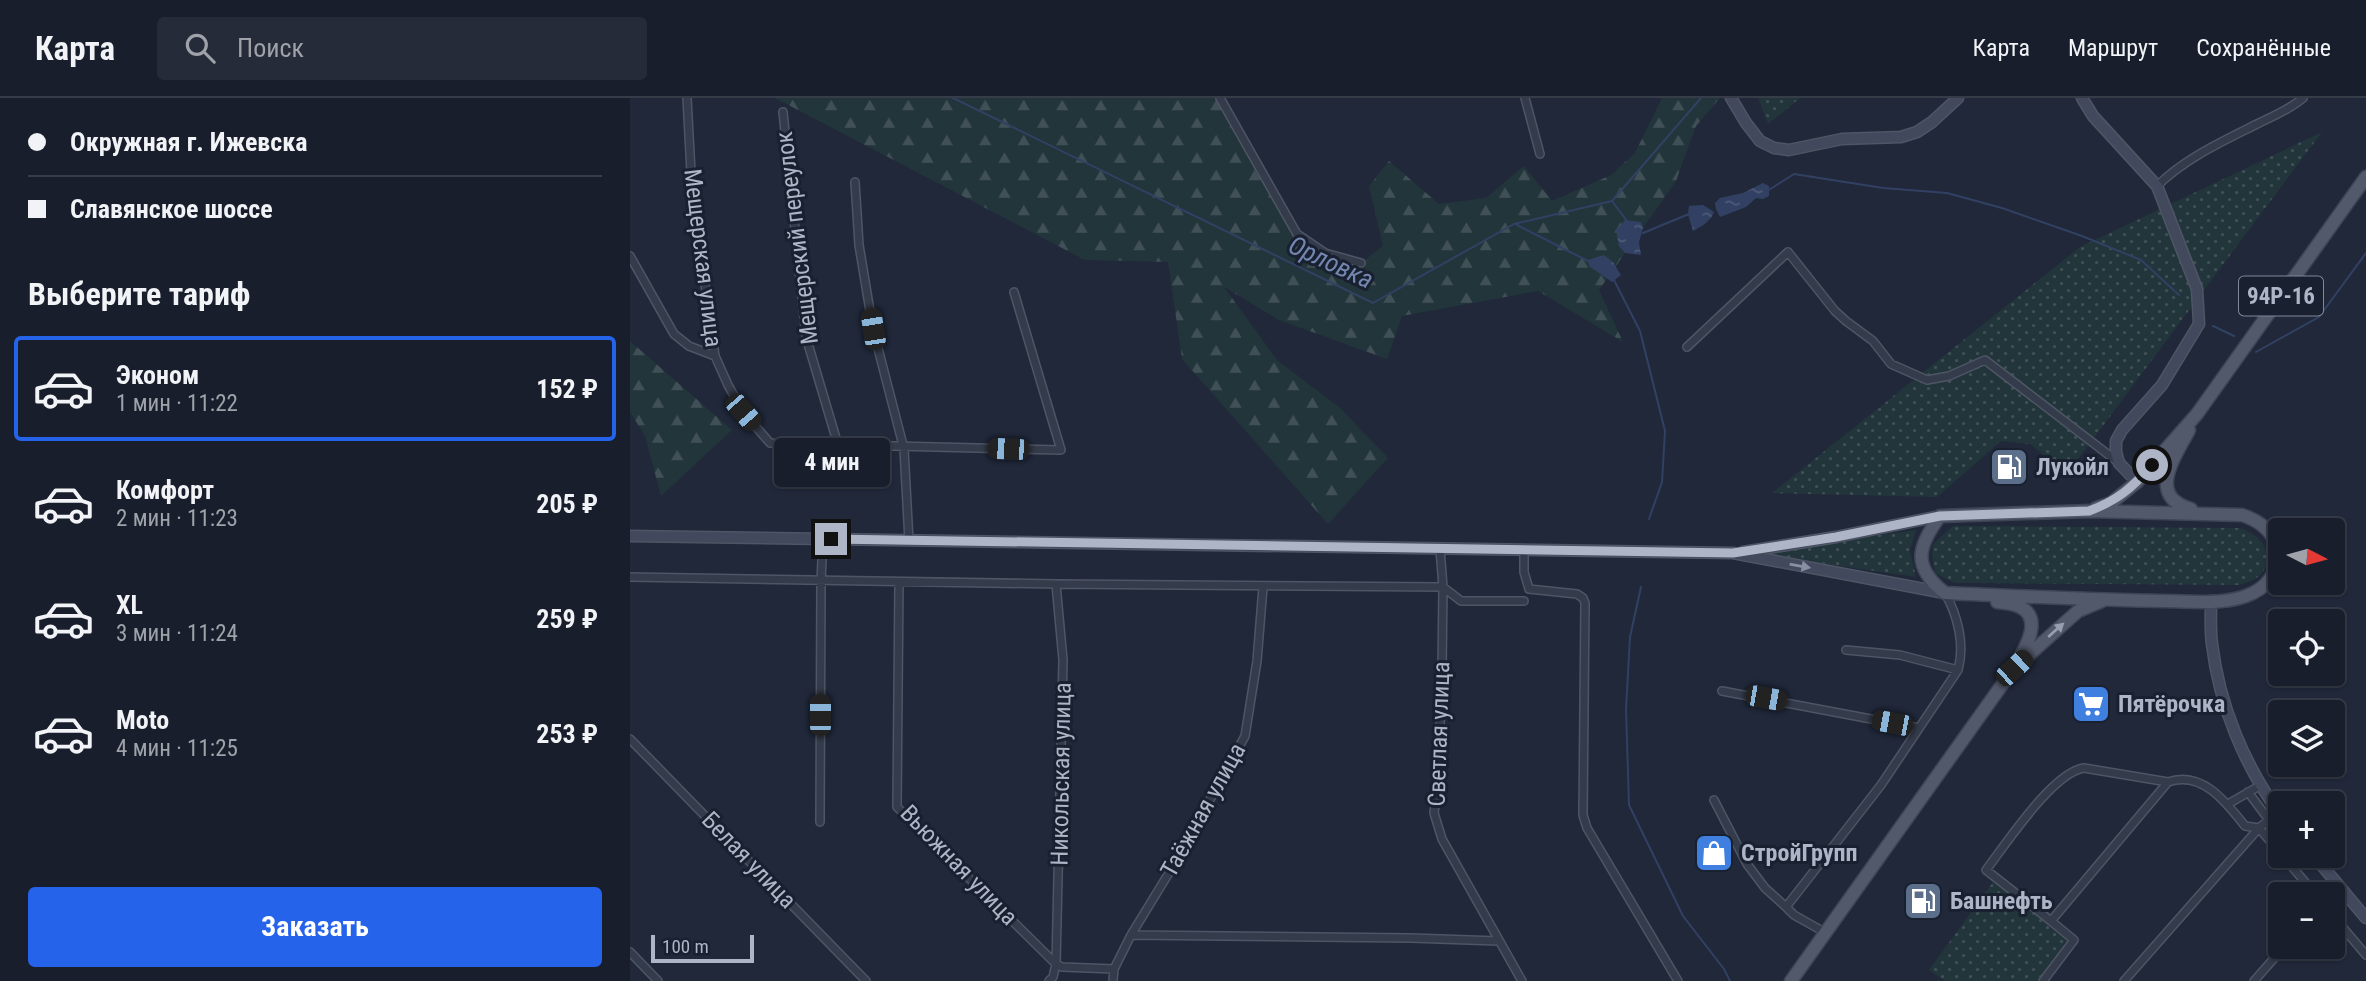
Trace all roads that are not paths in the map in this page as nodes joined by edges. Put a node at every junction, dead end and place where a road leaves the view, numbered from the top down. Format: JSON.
{"nodes":[{"id":1,"x":688,"y":98,"type":"edge"},
{"id":2,"x":1220,"y":98,"type":"edge"},
{"id":3,"x":1525,"y":98,"type":"edge"},
{"id":4,"x":1731,"y":98,"type":"edge"},
{"id":5,"x":1958,"y":98,"type":"edge"},
{"id":6,"x":2082,"y":98,"type":"edge"},
{"id":7,"x":2303,"y":98,"type":"edge"},
{"id":8,"x":783,"y":112,"type":"dead end"},
{"id":9,"x":1540,"y":155,"type":"dead end"},
{"id":10,"x":2366,"y":177,"type":"edge"},
{"id":11,"x":855,"y":181,"type":"dead end"},
{"id":12,"x":2157,"y":186,"type":"junction"},
{"id":13,"x":630,"y":257,"type":"edge"},
{"id":14,"x":1361,"y":263,"type":"dead end"},
{"id":15,"x":1014,"y":292,"type":"dead end"},
{"id":16,"x":1687,"y":347,"type":"dead end"},
{"id":17,"x":715,"y":356,"type":"junction"},
{"id":18,"x":2197,"y":414,"type":"junction"},
{"id":19,"x":838,"y":445,"type":"junction"},
{"id":20,"x":903,"y":446,"type":"junction"},
{"id":21,"x":2119,"y":463,"type":"junction"},
{"id":22,"x":2137,"y":482,"type":"junction"},
{"id":23,"x":2089,"y":511,"type":"junction"},
{"id":24,"x":2216,"y":513,"type":"junction"},
{"id":25,"x":1940,"y":516,"type":"junction"},
{"id":26,"x":630,"y":536,"type":"edge"},
{"id":27,"x":823,"y":539,"type":"junction"},
{"id":28,"x":909,"y":541,"type":"junction"},
{"id":29,"x":1440,"y":549,"type":"junction"},
{"id":30,"x":1524,"y":551,"type":"junction"},
{"id":31,"x":1733,"y":553,"type":"junction"},
{"id":32,"x":630,"y":578,"type":"edge"},
{"id":33,"x":821,"y":581,"type":"junction"},
{"id":34,"x":899,"y":582,"type":"junction"},
{"id":35,"x":1056,"y":584,"type":"junction"},
{"id":36,"x":1263,"y":587,"type":"junction"},
{"id":37,"x":1443,"y":587,"type":"junction"},
{"id":38,"x":1945,"y":593,"type":"junction"},
{"id":39,"x":2104,"y":600,"type":"junction"},
{"id":40,"x":1524,"y":601,"type":"dead end"},
{"id":41,"x":2211,"y":601,"type":"junction"},
{"id":42,"x":1846,"y":650,"type":"dead end"},
{"id":43,"x":2014,"y":668,"type":"junction"},
{"id":44,"x":1958,"y":670,"type":"junction"},
{"id":45,"x":1722,"y":691,"type":"dead end"},
{"id":46,"x":1919,"y":728,"type":"junction"},
{"id":47,"x":630,"y":739,"type":"edge"},
{"id":48,"x":2168,"y":782,"type":"junction"},
{"id":49,"x":2261,"y":785,"type":"junction"},
{"id":50,"x":2248,"y":792,"type":"junction"},
{"id":51,"x":2268,"y":796,"type":"edge"},
{"id":52,"x":1714,"y":800,"type":"dead end"},
{"id":53,"x":2228,"y":804,"type":"junction"},
{"id":54,"x":2268,"y":819,"type":"edge"},
{"id":55,"x":2268,"y":821,"type":"edge"},
{"id":56,"x":820,"y":822,"type":"dead end"},
{"id":57,"x":2259,"y":828,"type":"junction"},
{"id":58,"x":2268,"y":839,"type":"edge"},
{"id":59,"x":2293,"y":868,"type":"edge"},
{"id":60,"x":2305,"y":882,"type":"edge"},
{"id":61,"x":2345,"y":899,"type":"edge"},
{"id":62,"x":1786,"y":907,"type":"junction"},
{"id":63,"x":2366,"y":918,"type":"edge"},
{"id":64,"x":2051,"y":921,"type":"junction"},
{"id":65,"x":2345,"y":930,"type":"edge"},
{"id":66,"x":1826,"y":933,"type":"junction"},
{"id":67,"x":1131,"y":935,"type":"junction"},
{"id":68,"x":1499,"y":941,"type":"junction"},
{"id":69,"x":630,"y":952,"type":"edge"},
{"id":70,"x":2366,"y":955,"type":"edge"},
{"id":71,"x":2273,"y":959,"type":"edge"},
{"id":72,"x":1056,"y":964,"type":"junction"},
{"id":73,"x":1114,"y":969,"type":"junction"},
{"id":74,"x":658,"y":981,"type":"edge"},
{"id":75,"x":866,"y":981,"type":"edge"},
{"id":76,"x":1049,"y":981,"type":"edge"},
{"id":77,"x":1113,"y":981,"type":"edge"},
{"id":78,"x":1522,"y":981,"type":"edge"},
{"id":79,"x":1678,"y":981,"type":"edge"},
{"id":80,"x":1791,"y":981,"type":"edge"},
{"id":81,"x":2043,"y":981,"type":"edge"},
{"id":82,"x":2124,"y":981,"type":"edge"},
{"id":83,"x":2254,"y":981,"type":"edge"}],
"edges":[{"from":1,"to":17,"type":"street","name":"Мещерская улица"},
{"from":2,"to":14,"type":"street"},
{"from":3,"to":9,"type":"street"},
{"from":4,"to":5,"type":"main road"},
{"from":6,"to":12,"type":"main road"},
{"from":7,"to":12,"type":"street"},
{"from":8,"to":19,"type":"street","name":"Мещерский переулок"},
{"from":10,"to":18,"type":"main road","number":"94Р-16"},
{"from":11,"to":20,"type":"street"},
{"from":12,"to":21,"type":"main road"},
{"from":13,"to":17,"type":"street"},
{"from":15,"to":20,"type":"street"},
{"from":16,"to":21,"type":"street"},
{"from":17,"to":19,"type":"street","name":"Мещерская улица"},
{"from":18,"to":22,"type":"main road","number":"94Р-16"},
{"from":18,"to":24,"type":"main road","number":"94Р-16"},
{"from":19,"to":20,"type":"street"},
{"from":20,"to":28,"type":"street"},
{"from":21,"to":22,"type":"main road"},
{"from":22,"to":23,"type":"main road","number":"94Р-16"},
{"from":23,"to":24,"type":"main road","number":"94Р-16"},
{"from":23,"to":25,"type":"main road","number":"94Р-16"},
{"from":24,"to":41,"type":"main road","number":"94Р-16"},
{"from":25,"to":31,"type":"main road"},
{"from":25,"to":38,"type":"main road"},
{"from":26,"to":27,"type":"main road"},
{"from":27,"to":28,"type":"main road"},
{"from":27,"to":33,"type":"street"},
{"from":28,"to":29,"type":"main road"},
{"from":29,"to":30,"type":"main road"},
{"from":29,"to":37,"type":"street","name":"Светлая улица"},
{"from":30,"to":31,"type":"main road"},
{"from":30,"to":79,"type":"street"},
{"from":31,"to":38,"type":"main road","one_way":true},
{"from":32,"to":33,"type":"street"},
{"from":33,"to":34,"type":"street"},
{"from":33,"to":56,"type":"street"},
{"from":34,"to":35,"type":"street"},
{"from":34,"to":72,"type":"street","name":"Вьюжная улица"},
{"from":35,"to":36,"type":"street"},
{"from":35,"to":72,"type":"street","name":"Никольская улица"},
{"from":36,"to":37,"type":"street"},
{"from":36,"to":67,"type":"street","name":"Таёжная улица"},
{"from":37,"to":40,"type":"street"},
{"from":37,"to":68,"type":"street","name":"Светлая улица"},
{"from":38,"to":39,"type":"main road","number":"94Р-16"},
{"from":38,"to":43,"type":"main road","number":"94Р-16"},
{"from":38,"to":44,"type":"street"},
{"from":39,"to":41,"type":"main road","number":"94Р-16"},
{"from":43,"to":39,"type":"main road","number":"94Р-16","one_way":true},
{"from":41,"to":49,"type":"main road"},
{"from":42,"to":44,"type":"street"},
{"from":43,"to":66,"type":"main road","number":"94Р-16"},
{"from":44,"to":46,"type":"street"},
{"from":45,"to":46,"type":"street"},
{"from":46,"to":62,"type":"street"},
{"from":47,"to":75,"type":"street","name":"Белая улица"},
{"from":48,"to":53,"type":"street"},
{"from":48,"to":64,"type":"street"},
{"from":48,"to":64,"type":"street"},
{"from":49,"to":50,"type":"street"},
{"from":49,"to":51,"type":"main road"},
{"from":50,"to":53,"type":"street"},
{"from":50,"to":54,"type":"street"},
{"from":52,"to":62,"type":"street"},
{"from":53,"to":57,"type":"street"},
{"from":55,"to":57,"type":"street"},
{"from":57,"to":58,"type":"street"},
{"from":57,"to":82,"type":"street"},
{"from":59,"to":60,"type":"street"},
{"from":61,"to":63,"type":"main road"},
{"from":62,"to":66,"type":"street"},
{"from":64,"to":81,"type":"street"},
{"from":65,"to":70,"type":"street"},
{"from":66,"to":80,"type":"main road","number":"94Р-16"},
{"from":67,"to":68,"type":"street"},
{"from":67,"to":73,"type":"street","name":"Таёжная улица"},
{"from":68,"to":78,"type":"street","name":"Светлая улица"},
{"from":69,"to":74,"type":"street"},
{"from":71,"to":83,"type":"street"},
{"from":72,"to":73,"type":"street"},
{"from":72,"to":76,"type":"street"},
{"from":73,"to":77,"type":"street","name":"Таёжная улица"}]}
